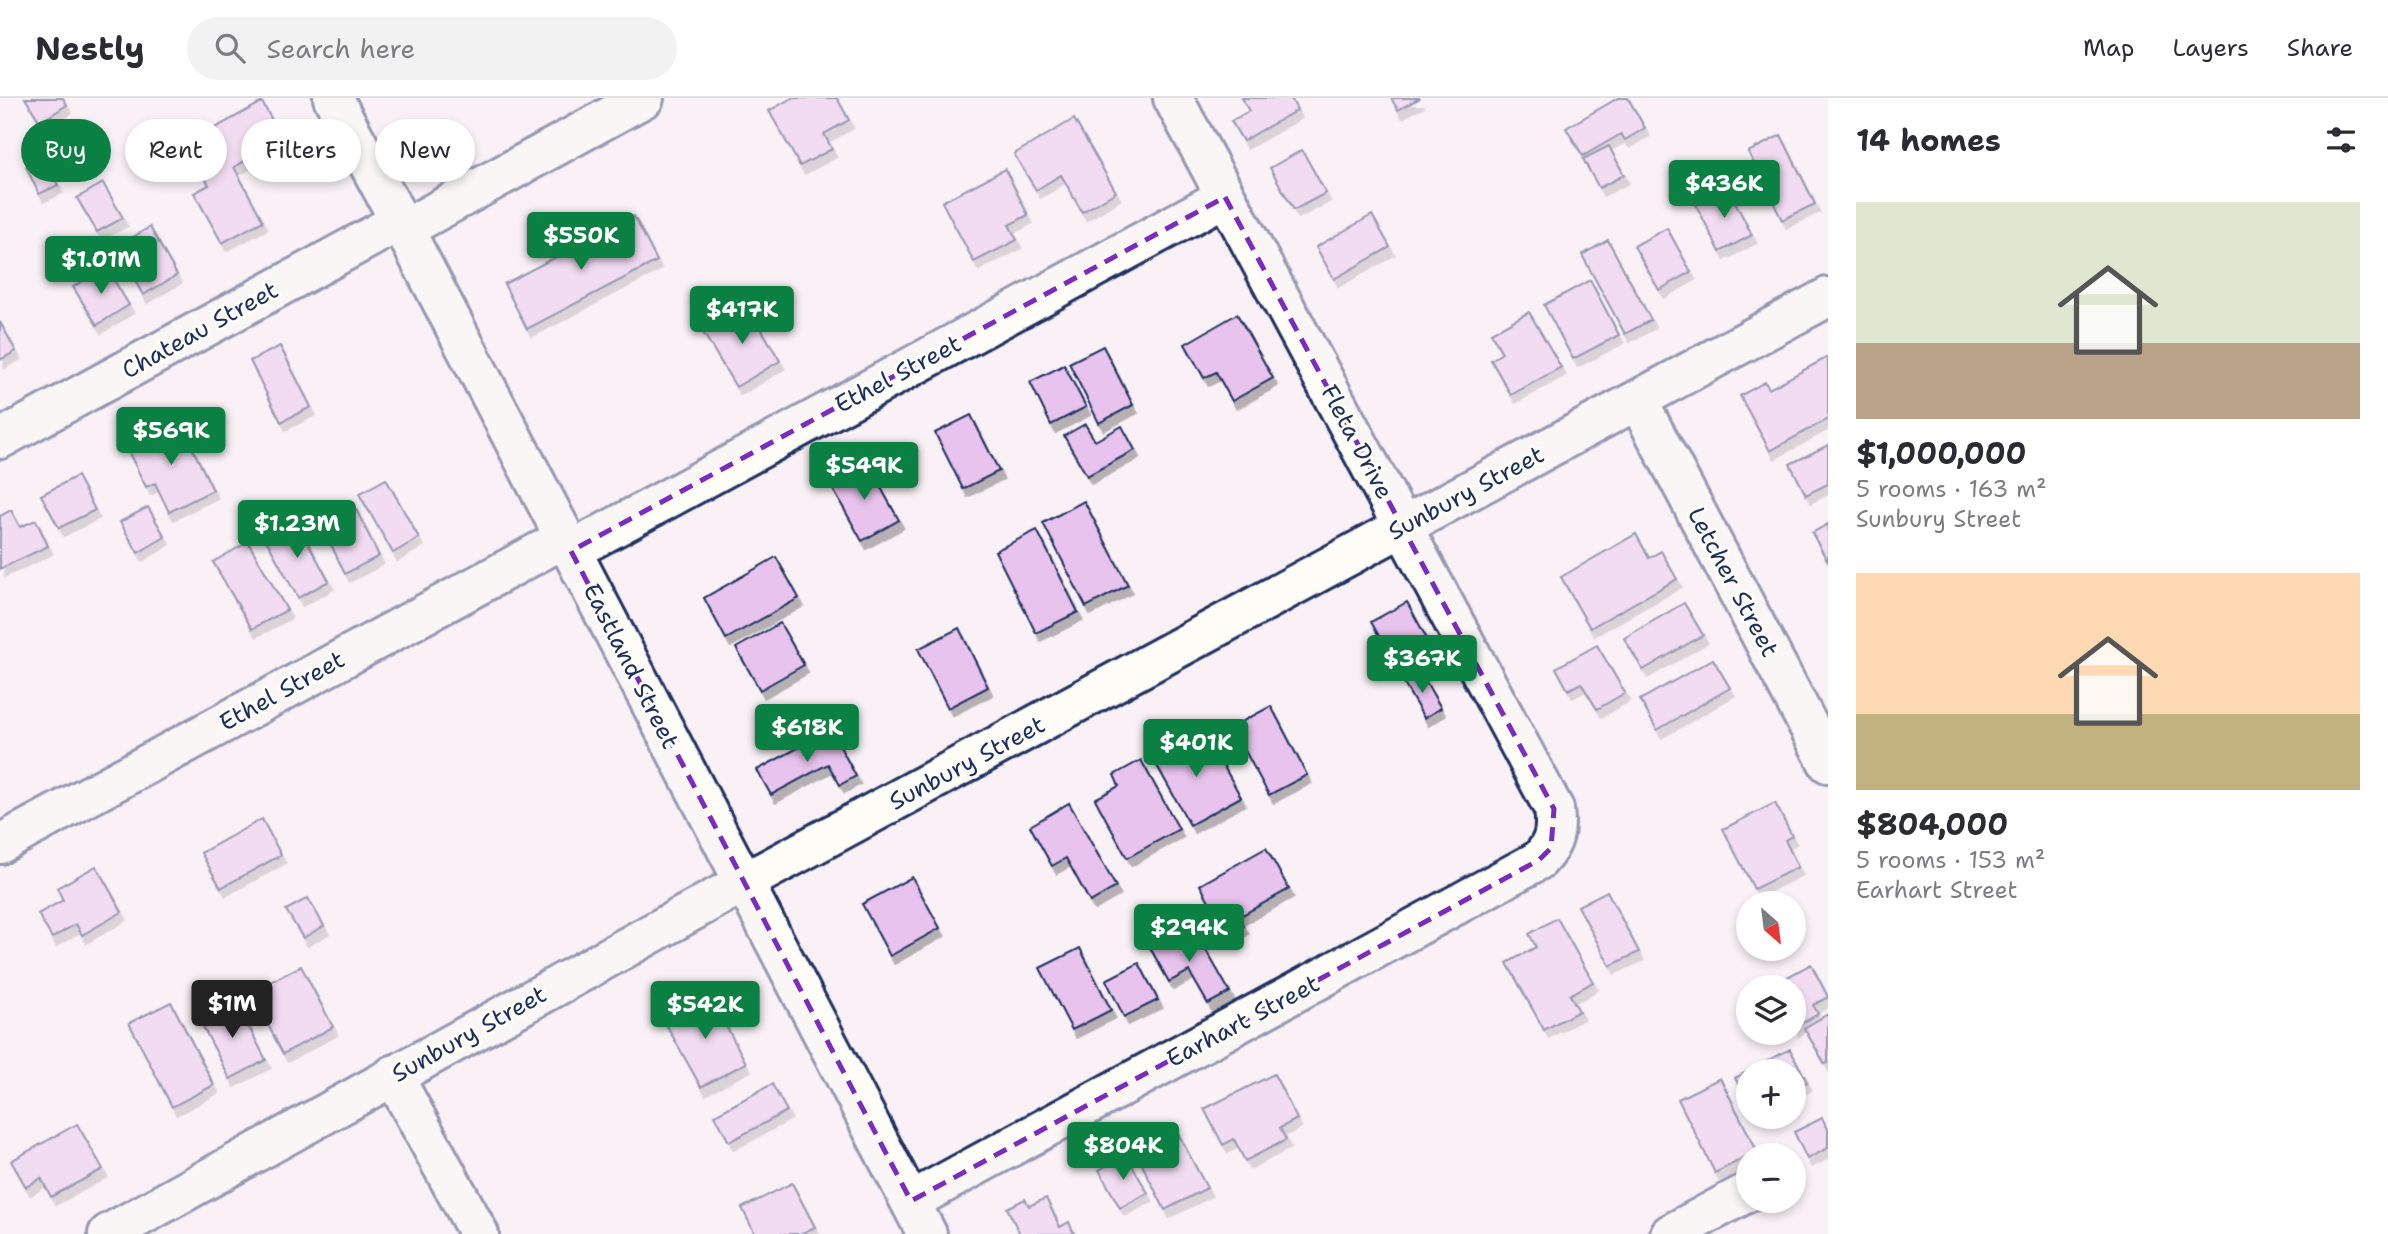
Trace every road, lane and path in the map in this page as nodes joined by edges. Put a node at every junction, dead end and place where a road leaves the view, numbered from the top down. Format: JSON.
{"nodes":[{"id":1,"x":333,"y":98,"type":"edge"},
{"id":2,"x":644,"y":98,"type":"edge"},
{"id":3,"x":1173,"y":98,"type":"edge"},
{"id":4,"x":1225,"y":197,"type":"junction"},
{"id":5,"x":402,"y":225,"type":"junction"},
{"id":6,"x":1828,"y":297,"type":"edge"},
{"id":7,"x":1638,"y":401,"type":"junction"},
{"id":8,"x":0,"y":439,"type":"edge"},
{"id":9,"x":1403,"y":527,"type":"junction"},
{"id":10,"x":568,"y":544,"type":"junction"},
{"id":11,"x":1828,"y":763,"type":"edge"},
{"id":12,"x":1556,"y":823,"type":"joint"},
{"id":13,"x":0,"y":844,"type":"edge"},
{"id":14,"x":743,"y":883,"type":"junction"},
{"id":15,"x":393,"y":1075,"type":"junction"},
{"id":16,"x":1736,"y":1198,"type":"edge"},
{"id":17,"x":919,"y":1218,"type":"edge"},
{"id":18,"x":108,"y":1234,"type":"edge"},
{"id":19,"x":479,"y":1234,"type":"edge"},
{"id":20,"x":1670,"y":1234,"type":"edge"}],
"edges":[{"from":1,"to":5,"type":"street","name":"Eastland Street"},
{"from":2,"to":5,"type":"street","name":"Chateau Street"},
{"from":3,"to":4,"type":"street","name":"Fleta Drive"},
{"from":4,"to":9,"type":"street","name":"Fleta Drive"},
{"from":4,"to":10,"type":"street","name":"Ethel Street"},
{"from":5,"to":8,"type":"street","name":"Chateau Street"},
{"from":5,"to":10,"type":"street","name":"Eastland Street"},
{"from":6,"to":7,"type":"street","name":"Sunbury Street"},
{"from":7,"to":9,"type":"street","name":"Sunbury Street"},
{"from":7,"to":11,"type":"street","name":"Letcher Street"},
{"from":9,"to":12,"type":"street","name":"Fleta Drive"},
{"from":9,"to":14,"type":"street","name":"Sunbury Street"},
{"from":10,"to":13,"type":"street","name":"Ethel Street"},
{"from":10,"to":14,"type":"street","name":"Eastland Street"},
{"from":12,"to":17,"type":"street","name":"Earhart Street"},
{"from":14,"to":15,"type":"street","name":"Sunbury Street"},
{"from":14,"to":17,"type":"street","name":"Eastland Street"},
{"from":15,"to":18,"type":"street","name":"Sunbury Street"},
{"from":15,"to":19,"type":"street"},
{"from":16,"to":20,"type":"street"}]}
